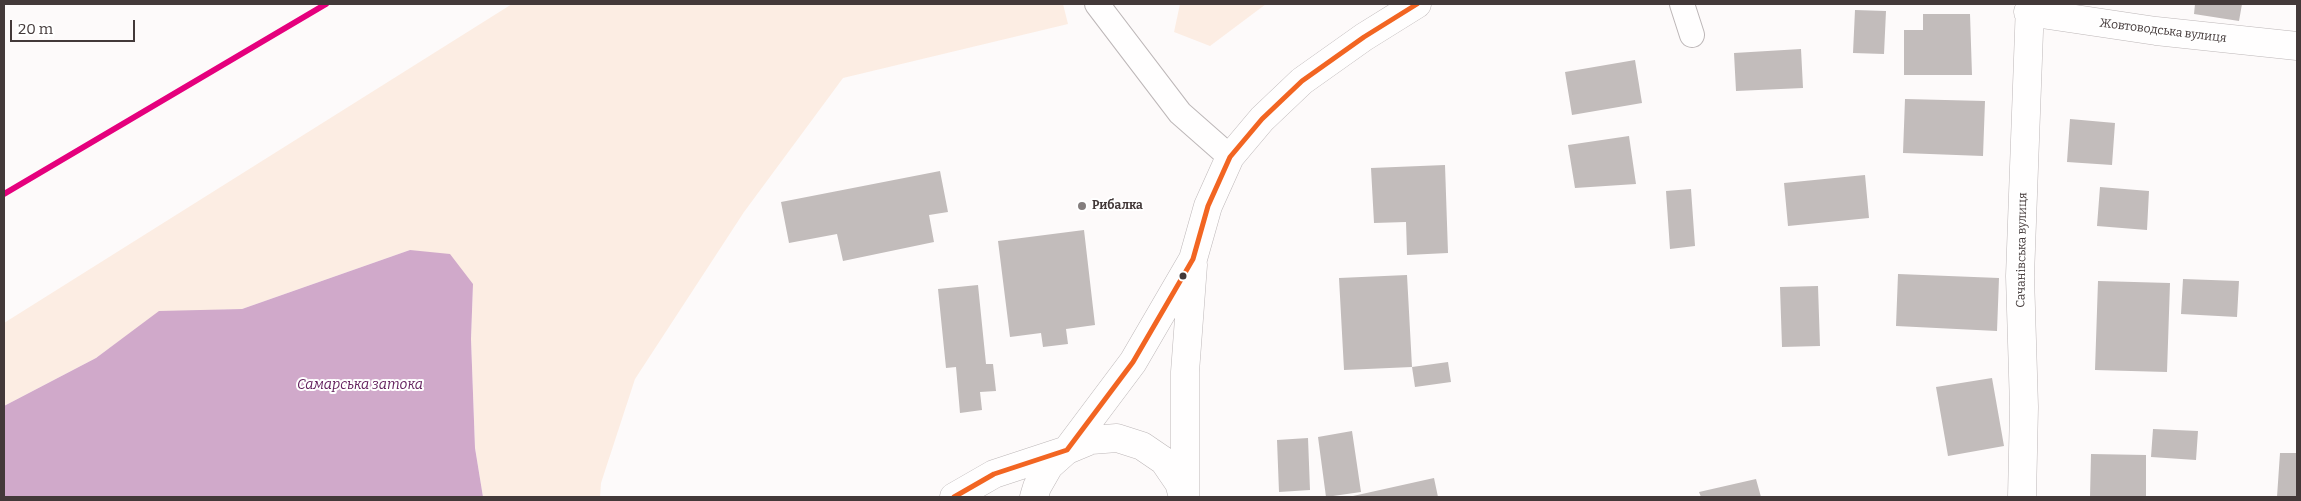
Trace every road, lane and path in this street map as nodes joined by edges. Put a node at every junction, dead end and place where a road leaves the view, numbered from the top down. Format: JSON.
{"nodes":[{"id":1,"x":1096,"y":4,"type":"edge"},
{"id":2,"x":1417,"y":4,"type":"edge"},
{"id":3,"x":1682,"y":4,"type":"edge"},
{"id":4,"x":2029,"y":8,"type":"edge"},
{"id":5,"x":1692,"y":35,"type":"dead end"},
{"id":6,"x":2297,"y":46,"type":"edge"},
{"id":7,"x":1230,"y":157,"type":"junction"},
{"id":8,"x":1193,"y":259,"type":"junction"},
{"id":9,"x":1067,"y":450,"type":"junction"},
{"id":10,"x":954,"y":497,"type":"edge"},
{"id":11,"x":1034,"y":497,"type":"edge"},
{"id":12,"x":1184,"y":497,"type":"edge"},
{"id":13,"x":2022,"y":497,"type":"edge"}],
"edges":[{"from":1,"to":7,"type":"lane"},
{"from":2,"to":7,"type":"main road"},
{"from":3,"to":5,"type":"lane"},
{"from":4,"to":6,"type":"main road","name":"Жовтоводська вулиця"},
{"from":4,"to":13,"type":"main road","name":"Сачанівська вулиця"},
{"from":7,"to":8,"type":"main road"},
{"from":8,"to":9,"type":"main road"},
{"from":8,"to":12,"type":"main road"},
{"from":9,"to":10,"type":"main road"},
{"from":9,"to":11,"type":"main road"},
{"from":9,"to":12,"type":"main road"}]}
